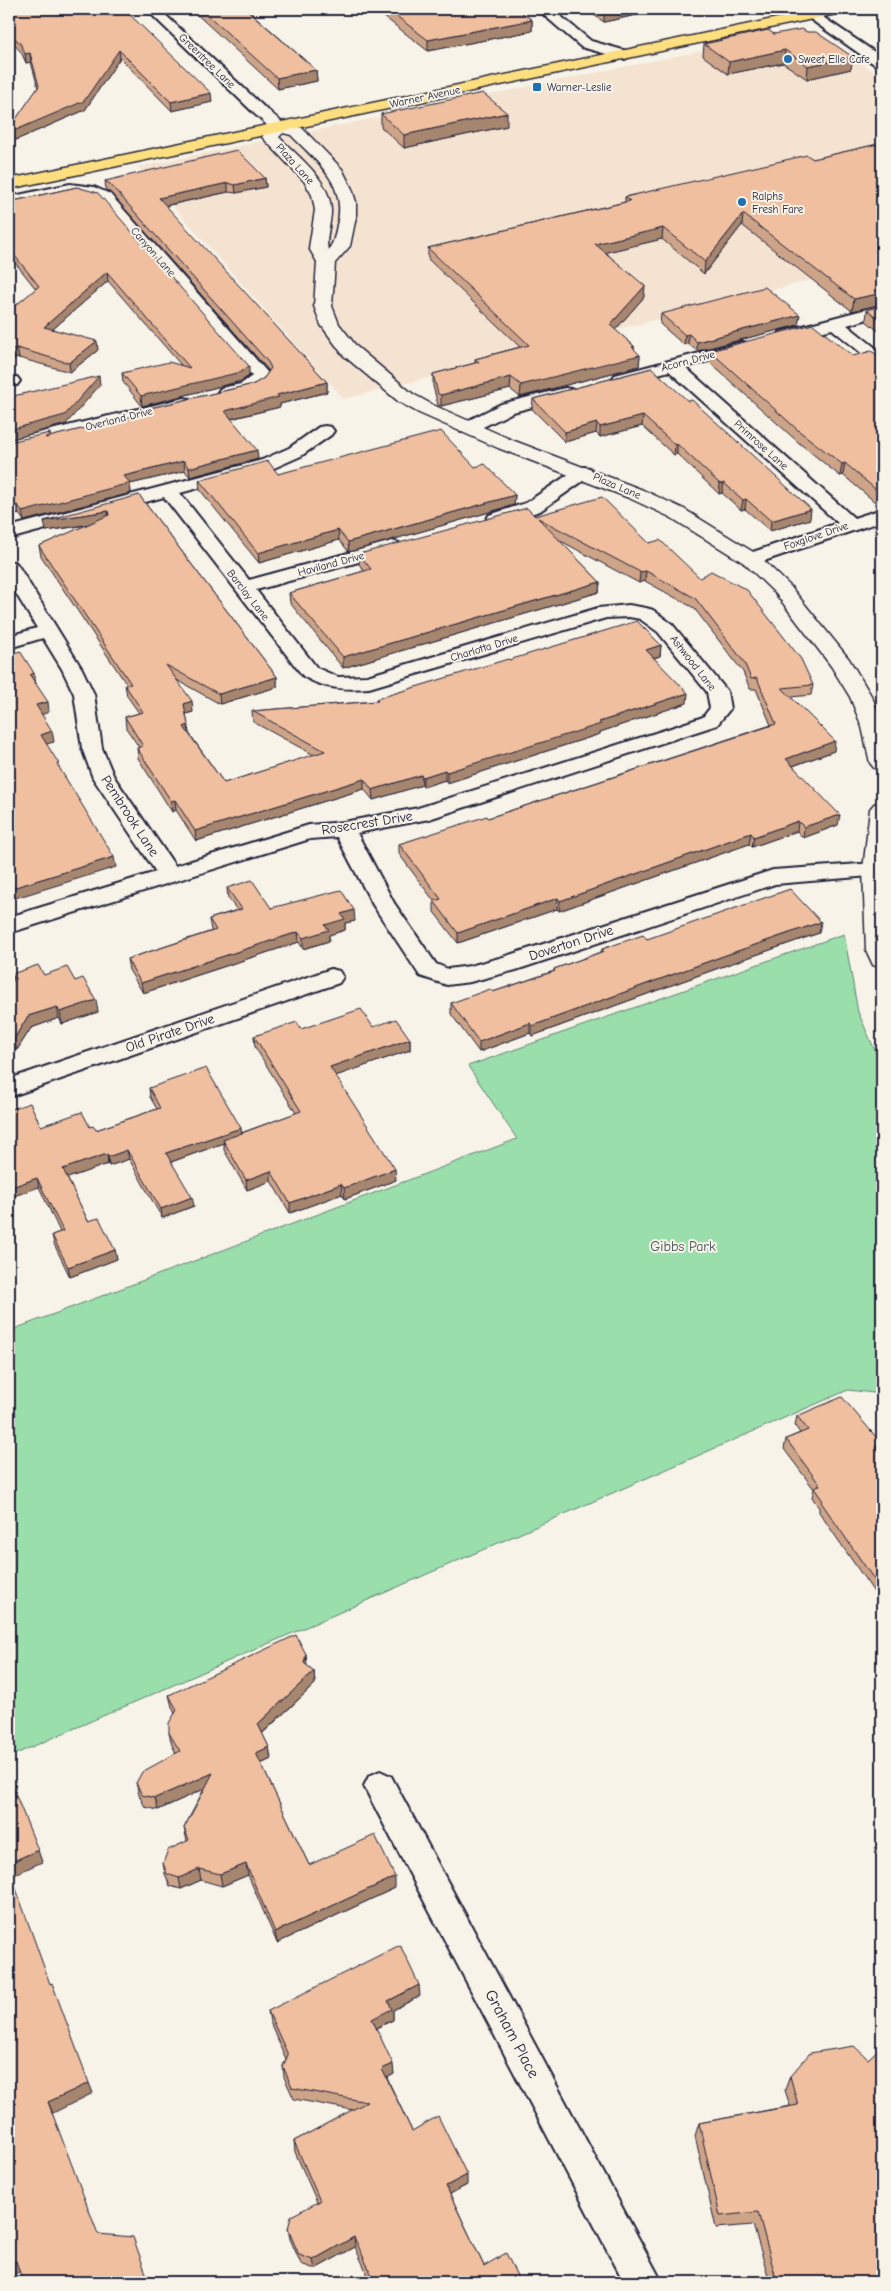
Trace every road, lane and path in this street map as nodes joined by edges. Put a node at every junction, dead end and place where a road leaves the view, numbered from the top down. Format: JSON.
{"nodes":[{"id":1,"x":152,"y":9,"type":"edge"},
{"id":2,"x":544,"y":9,"type":"edge"},
{"id":3,"x":841,"y":9,"type":"edge"},
{"id":4,"x":807,"y":12,"type":"edge"},
{"id":5,"x":614,"y":38,"type":"dead end"},
{"id":6,"x":586,"y":44,"type":"junction"},
{"id":7,"x":567,"y":48,"type":"dead end"},
{"id":8,"x":625,"y":55,"type":"junction"},
{"id":9,"x":882,"y":62,"type":"edge"},
{"id":10,"x":278,"y":110,"type":"dead end"},
{"id":11,"x":262,"y":113,"type":"junction"},
{"id":12,"x":242,"y":117,"type":"dead end"},
{"id":13,"x":279,"y":128,"type":"junction"},
{"id":14,"x":9,"y":184,"type":"edge"},
{"id":15,"x":9,"y":202,"type":"edge"},
{"id":16,"x":326,"y":262,"type":"junction"},
{"id":17,"x":882,"y":310,"type":"edge"},
{"id":18,"x":835,"y":323,"type":"junction"},
{"id":19,"x":882,"y":361,"type":"edge"},
{"id":20,"x":672,"y":365,"type":"junction"},
{"id":21,"x":257,"y":382,"type":"joint"},
{"id":22,"x":608,"y":382,"type":"edge"},
{"id":23,"x":580,"y":389,"type":"edge"},
{"id":24,"x":467,"y":428,"type":"junction"},
{"id":25,"x":325,"y":432,"type":"dead end"},
{"id":26,"x":9,"y":445,"type":"edge"},
{"id":27,"x":584,"y":472,"type":"junction"},
{"id":28,"x":169,"y":491,"type":"junction"},
{"id":29,"x":882,"y":515,"type":"edge"},
{"id":30,"x":481,"y":523,"type":"edge"},
{"id":31,"x":850,"y":524,"type":"junction"},
{"id":32,"x":9,"y":533,"type":"edge"},
{"id":33,"x":405,"y":544,"type":"edge"},
{"id":34,"x":751,"y":559,"type":"junction"},
{"id":35,"x":9,"y":567,"type":"edge"},
{"id":36,"x":243,"y":588,"type":"junction"},
{"id":37,"x":629,"y":611,"type":"joint"},
{"id":38,"x":48,"y":631,"type":"junction"},
{"id":39,"x":9,"y":642,"type":"edge"},
{"id":40,"x":339,"y":684,"type":"joint"},
{"id":41,"x":720,"y":709,"type":"joint"},
{"id":42,"x":882,"y":763,"type":"edge"},
{"id":43,"x":882,"y":809,"type":"edge"},
{"id":44,"x":344,"y":829,"type":"junction"},
{"id":45,"x":875,"y":870,"type":"junction"},
{"id":46,"x":170,"y":875,"type":"junction"},
{"id":47,"x":9,"y":925,"type":"edge"},
{"id":48,"x":882,"y":959,"type":"edge"},
{"id":49,"x":331,"y":978,"type":"dead end"},
{"id":50,"x":9,"y":1088,"type":"edge"},
{"id":51,"x":380,"y":1786,"type":"dead end"},
{"id":52,"x":644,"y":2282,"type":"edge"}],
"edges":[{"from":1,"to":11,"type":"street","name":"Greentree Lane"},
{"from":2,"to":6,"type":"street"},
{"from":3,"to":4,"type":"main road","name":"Warner Avenue"},
{"from":4,"to":8,"type":"main road","name":"Warner Avenue"},
{"from":4,"to":9,"type":"street"},
{"from":5,"to":6,"type":"main road"},
{"from":6,"to":7,"type":"main road"},
{"from":6,"to":8,"type":"street"},
{"from":8,"to":13,"type":"main road","name":"Warner Avenue"},
{"from":10,"to":11,"type":"main road"},
{"from":11,"to":12,"type":"main road"},
{"from":11,"to":13,"type":"street","name":"Plaza Lane"},
{"from":13,"to":14,"type":"main road","name":"Warner Avenue"},
{"from":13,"to":16,"type":"street","name":"Plaza Lane"},
{"from":13,"to":16,"type":"street","name":"Plaza Lane"},
{"from":15,"to":21,"type":"street","name":"Canyon Lane"},
{"from":16,"to":24,"type":"street","name":"Plaza Lane"},
{"from":17,"to":18,"type":"street","name":"Acorn Drive"},
{"from":18,"to":19,"type":"street"},
{"from":18,"to":20,"type":"street","name":"Acorn Drive"},
{"from":20,"to":22,"type":"street","name":"Acorn Drive"},
{"from":20,"to":31,"type":"street","name":"Primrose Lane"},
{"from":21,"to":26,"type":"street","name":"Overland Drive"},
{"from":23,"to":24,"type":"street"},
{"from":24,"to":27,"type":"street","name":"Plaza Lane"},
{"from":25,"to":28,"type":"street"},
{"from":27,"to":30,"type":"street"},
{"from":27,"to":34,"type":"street","name":"Plaza Lane"},
{"from":28,"to":32,"type":"street"},
{"from":28,"to":36,"type":"street","name":"Barclay Lane"},
{"from":29,"to":31,"type":"street","name":"Foxglove Drive"},
{"from":31,"to":34,"type":"street","name":"Foxglove Drive"},
{"from":33,"to":36,"type":"street","name":"Haviland Drive"},
{"from":34,"to":42,"type":"street","name":"Plaza Lane"},
{"from":35,"to":38,"type":"street","name":"Pembrook Lane"},
{"from":36,"to":40,"type":"street","name":"Barclay Lane"},
{"from":37,"to":40,"type":"street","name":"Charlotta Drive"},
{"from":37,"to":41,"type":"street","name":"Ashwood Lane"},
{"from":38,"to":39,"type":"street"},
{"from":38,"to":46,"type":"street","name":"Pembrook Lane"},
{"from":41,"to":44,"type":"street","name":"Rosecrest Drive"},
{"from":43,"to":45,"type":"street"},
{"from":44,"to":45,"type":"street","name":"Doverton Drive"},
{"from":44,"to":46,"type":"street","name":"Rosecrest Drive"},
{"from":45,"to":48,"type":"street"},
{"from":46,"to":47,"type":"street","name":"Rosecrest Drive"},
{"from":49,"to":50,"type":"street","name":"Old Pirate Drive"},
{"from":51,"to":52,"type":"street","name":"Graham Place"}]}
